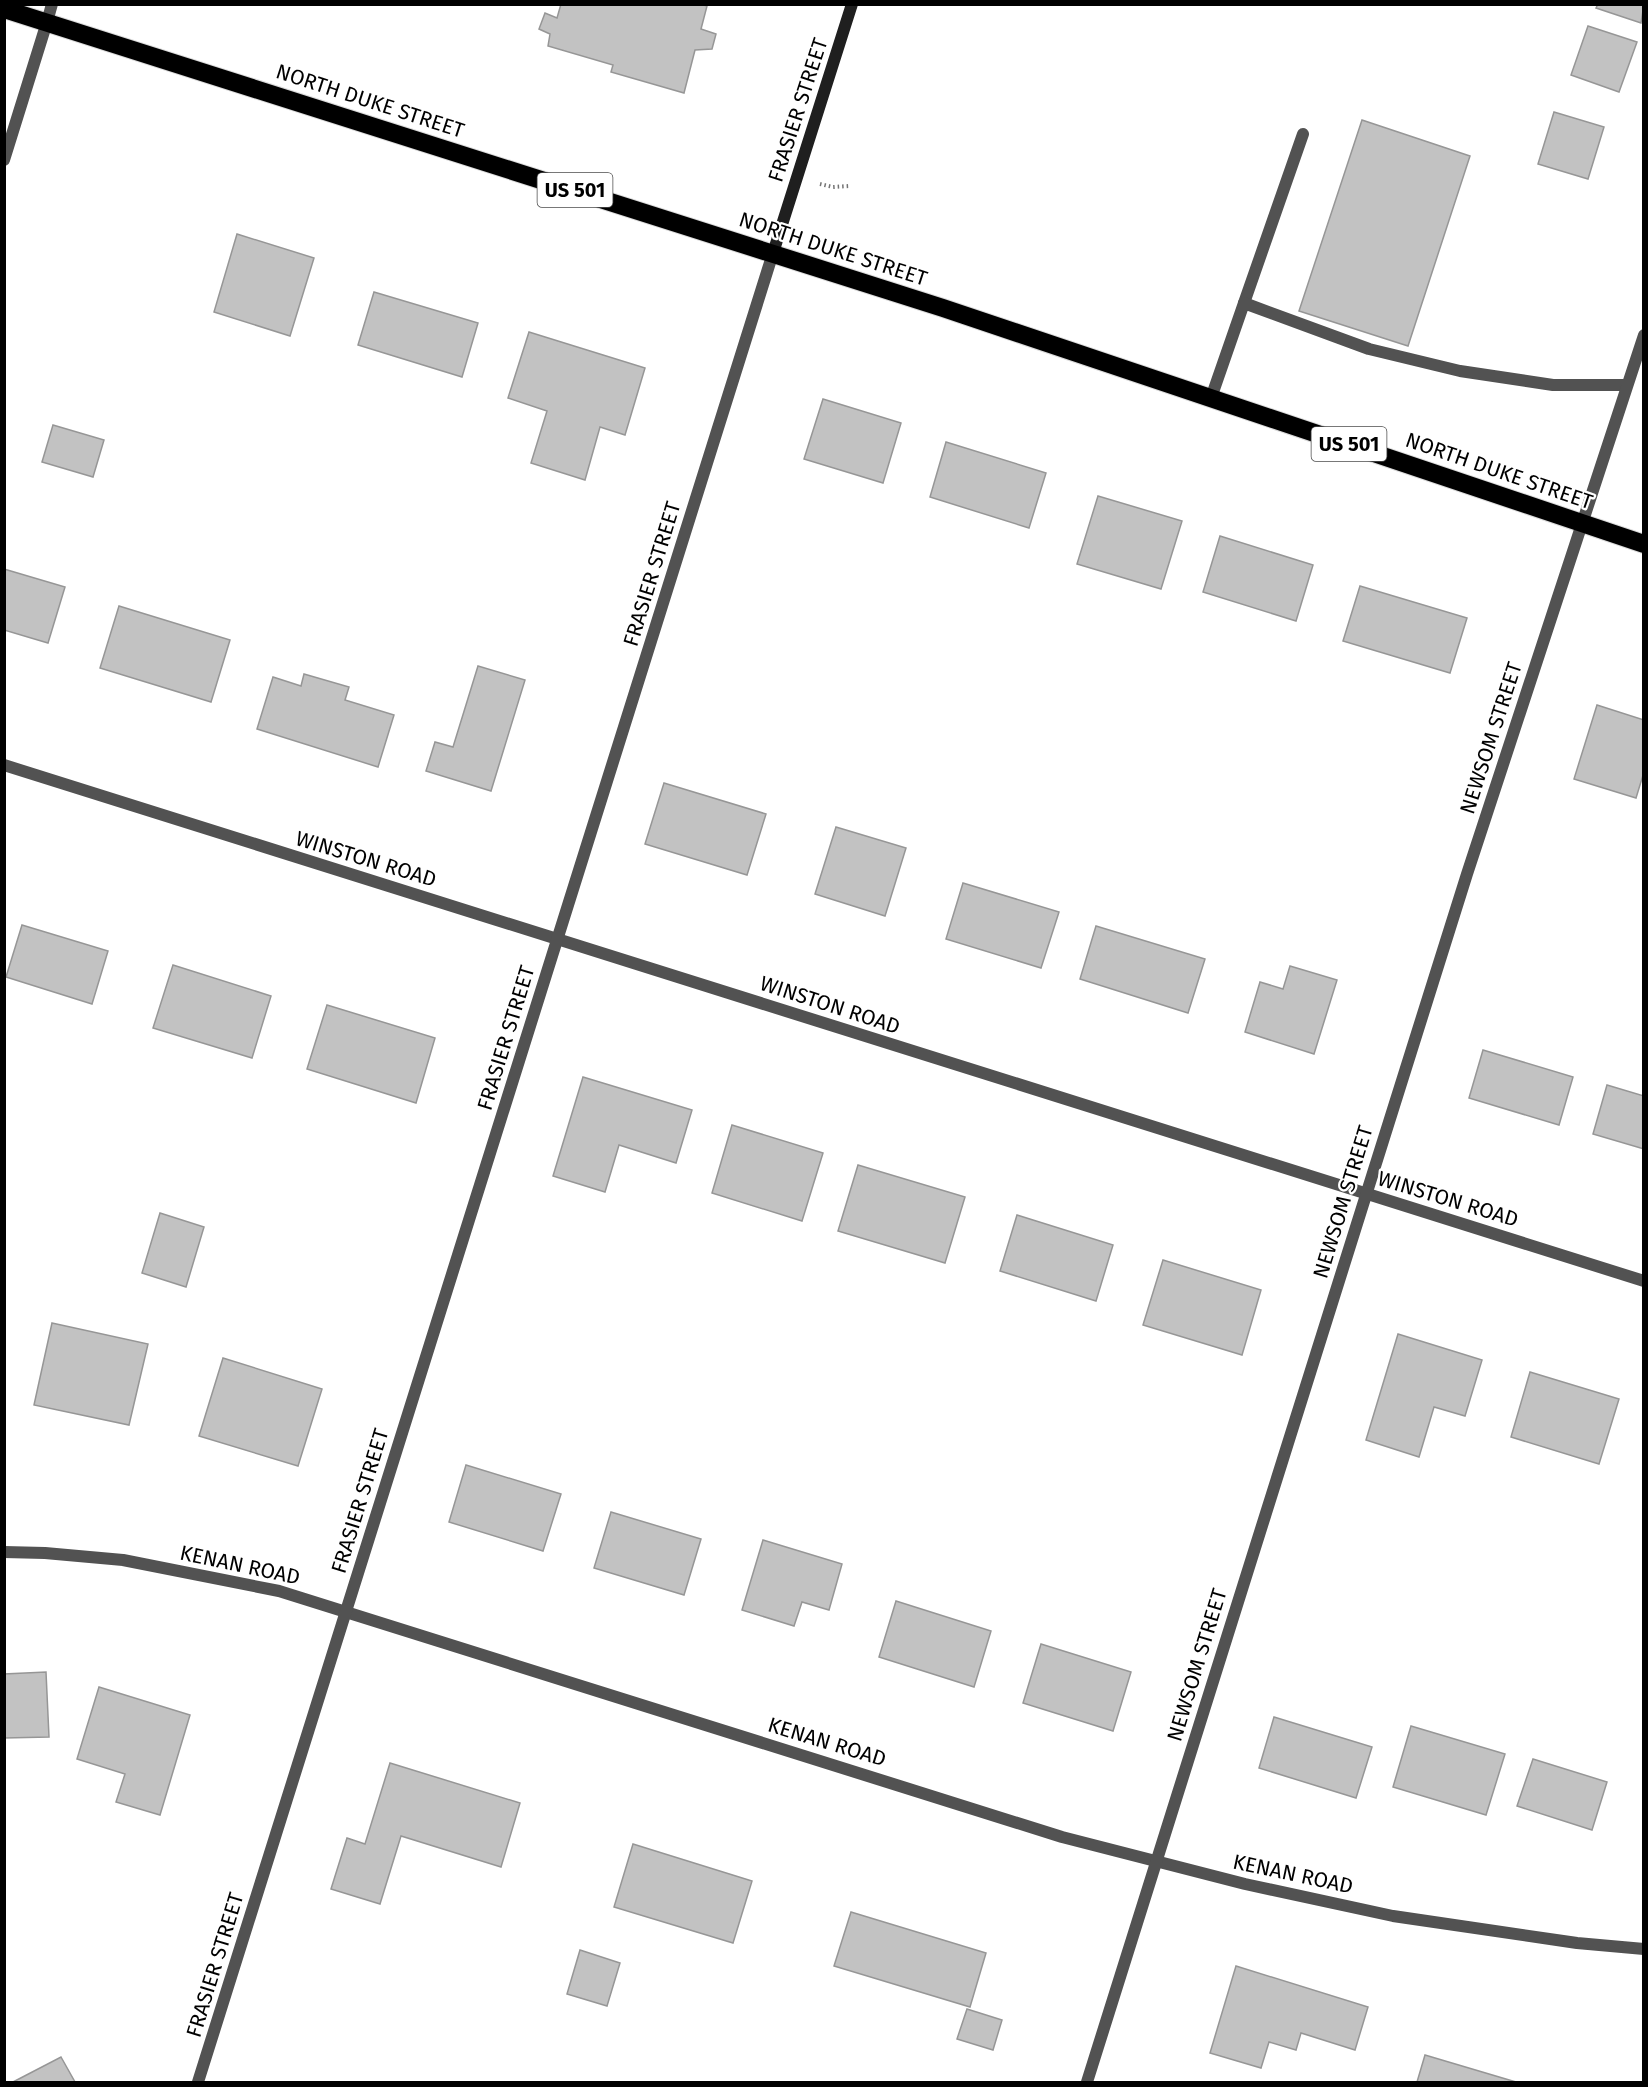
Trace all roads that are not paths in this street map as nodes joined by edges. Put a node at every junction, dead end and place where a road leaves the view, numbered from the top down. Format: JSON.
{"nodes":[{"id":1,"x":52,"y":4,"type":"edge"},
{"id":2,"x":852,"y":4,"type":"edge"},
{"id":3,"x":4,"y":9,"type":"edge"},
{"id":4,"x":47,"y":22,"type":"junction"},
{"id":5,"x":1303,"y":134,"type":"dead end"},
{"id":6,"x":4,"y":160,"type":"edge"},
{"id":7,"x":773,"y":253,"type":"junction"},
{"id":8,"x":1244,"y":303,"type":"junction"},
{"id":9,"x":1644,"y":334,"type":"edge"},
{"id":10,"x":1627,"y":385,"type":"junction"},
{"id":11,"x":1211,"y":398,"type":"junction"},
{"id":12,"x":1582,"y":523,"type":"junction"},
{"id":13,"x":1644,"y":544,"type":"edge"},
{"id":14,"x":4,"y":765,"type":"edge"},
{"id":15,"x":558,"y":939,"type":"junction"},
{"id":16,"x":1366,"y":1194,"type":"junction"},
{"id":17,"x":1644,"y":1281,"type":"edge"},
{"id":18,"x":4,"y":1552,"type":"edge"},
{"id":19,"x":346,"y":1612,"type":"junction"},
{"id":20,"x":1156,"y":1862,"type":"junction"},
{"id":21,"x":1644,"y":1948,"type":"edge"},
{"id":22,"x":198,"y":2082,"type":"edge"},
{"id":23,"x":1087,"y":2082,"type":"edge"}],
"edges":[{"from":1,"to":4,"type":"street"},
{"from":2,"to":7,"type":"street","name":"FRASIER STREET"},
{"from":3,"to":4,"type":"highway","name":"NORTH DUKE STREET","number":"US 501"},
{"from":4,"to":6,"type":"street"},
{"from":4,"to":7,"type":"highway","name":"NORTH DUKE STREET","number":"US 501"},
{"from":5,"to":8,"type":"street"},
{"from":7,"to":11,"type":"highway","name":"NORTH DUKE STREET","number":"US 501"},
{"from":7,"to":15,"type":"street","name":"FRASIER STREET"},
{"from":8,"to":10,"type":"street"},
{"from":8,"to":11,"type":"street"},
{"from":9,"to":10,"type":"street","name":"NEWSOM STREET"},
{"from":10,"to":12,"type":"street","name":"NEWSOM STREET"},
{"from":11,"to":12,"type":"highway","name":"NORTH DUKE STREET","number":"US 501"},
{"from":12,"to":13,"type":"highway","name":"NORTH DUKE STREET","number":"US 501"},
{"from":12,"to":16,"type":"street","name":"NEWSOM STREET"},
{"from":14,"to":15,"type":"street","name":"WINSTON ROAD"},
{"from":15,"to":16,"type":"street","name":"WINSTON ROAD"},
{"from":15,"to":19,"type":"street","name":"FRASIER STREET"},
{"from":16,"to":17,"type":"street","name":"WINSTON ROAD"},
{"from":16,"to":20,"type":"street","name":"NEWSOM STREET"},
{"from":18,"to":19,"type":"street","name":"KENAN ROAD"},
{"from":19,"to":20,"type":"street","name":"KENAN ROAD"},
{"from":19,"to":22,"type":"street","name":"FRASIER STREET"},
{"from":20,"to":21,"type":"street","name":"KENAN ROAD"},
{"from":20,"to":23,"type":"street","name":"NEWSOM STREET"}]}
